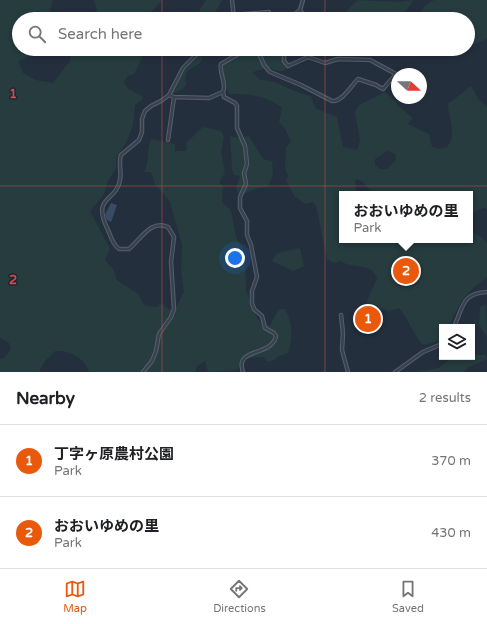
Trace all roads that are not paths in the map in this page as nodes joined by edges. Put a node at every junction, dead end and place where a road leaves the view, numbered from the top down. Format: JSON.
{"nodes":[{"id":1,"x":232,"y":0,"type":"edge"},
{"id":2,"x":303,"y":0,"type":"edge"},
{"id":3,"x":300,"y":10,"type":"joint"},
{"id":4,"x":234,"y":12,"type":"edge"},
{"id":5,"x":298,"y":12,"type":"edge"},
{"id":6,"x":195,"y":56,"type":"edge"},
{"id":7,"x":235,"y":56,"type":"edge"},
{"id":8,"x":260,"y":56,"type":"edge"},
{"id":9,"x":284,"y":56,"type":"edge"},
{"id":10,"x":223,"y":92,"type":"junction"},
{"id":11,"x":168,"y":94,"type":"junction"},
{"id":12,"x":174,"y":97,"type":"junction"},
{"id":13,"x":168,"y":140,"type":"dead end"},
{"id":14,"x":487,"y":292,"type":"edge"},
{"id":15,"x":341,"y":315,"type":"dead end"},
{"id":16,"x":455,"y":324,"type":"edge"},
{"id":17,"x":439,"y":345,"type":"edge"},
{"id":18,"x":143,"y":372,"type":"edge"},
{"id":19,"x":243,"y":372,"type":"edge"},
{"id":20,"x":348,"y":372,"type":"edge"},
{"id":21,"x":395,"y":372,"type":"edge"}],
"edges":[{"from":1,"to":4,"type":"street"},
{"from":2,"to":3,"type":"street"},
{"from":3,"to":5,"type":"street"},
{"from":6,"to":11,"type":"street"},
{"from":7,"to":10,"type":"street"},
{"from":8,"to":9,"type":"street"},
{"from":10,"to":12,"type":"street"},
{"from":10,"to":19,"type":"street"},
{"from":11,"to":12,"type":"street"},
{"from":11,"to":18,"type":"street"},
{"from":12,"to":13,"type":"street"},
{"from":14,"to":16,"type":"street"},
{"from":15,"to":20,"type":"street"},
{"from":17,"to":21,"type":"street"}]}
